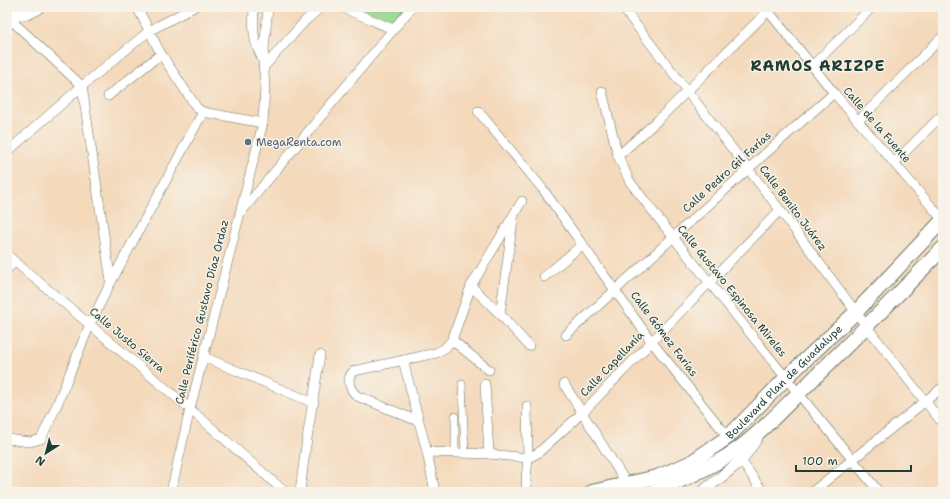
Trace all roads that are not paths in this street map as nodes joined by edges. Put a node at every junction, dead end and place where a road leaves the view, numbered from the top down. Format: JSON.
{"nodes":[{"id":1,"x":37,"y":7,"type":"edge"},
{"id":2,"x":137,"y":7,"type":"edge"},
{"id":3,"x":194,"y":7,"type":"edge"},
{"id":4,"x":254,"y":7,"type":"edge"},
{"id":5,"x":268,"y":7,"type":"edge"},
{"id":6,"x":322,"y":7,"type":"edge"},
{"id":7,"x":341,"y":7,"type":"edge"},
{"id":8,"x":412,"y":7,"type":"edge"},
{"id":9,"x":622,"y":7,"type":"edge"},
{"id":10,"x":872,"y":7,"type":"edge"},
{"id":11,"x":768,"y":8,"type":"edge"},
{"id":12,"x":15,"y":14,"type":"edge"},
{"id":13,"x":393,"y":29,"type":"junction"},
{"id":14,"x":149,"y":31,"type":"junction"},
{"id":15,"x":943,"y":36,"type":"edge"},
{"id":16,"x":161,"y":54,"type":"junction"},
{"id":17,"x":263,"y":64,"type":"junction"},
{"id":18,"x":812,"y":66,"type":"junction"},
{"id":19,"x":82,"y":86,"type":"junction"},
{"id":20,"x":602,"y":91,"type":"dead end"},
{"id":21,"x":687,"y":91,"type":"junction"},
{"id":22,"x":834,"y":93,"type":"junction"},
{"id":23,"x":108,"y":96,"type":"dead end"},
{"id":24,"x":478,"y":111,"type":"dead end"},
{"id":25,"x":203,"y":112,"type":"junction"},
{"id":26,"x":943,"y":114,"type":"edge"},
{"id":27,"x":858,"y":121,"type":"junction"},
{"id":28,"x":263,"y":123,"type":"junction"},
{"id":29,"x":7,"y":152,"type":"edge"},
{"id":30,"x":618,"y":156,"type":"junction"},
{"id":31,"x":894,"y":163,"type":"junction"},
{"id":32,"x":748,"y":169,"type":"junction"},
{"id":33,"x":522,"y":201,"type":"dead end"},
{"id":34,"x":780,"y":210,"type":"junction"},
{"id":35,"x":240,"y":214,"type":"junction"},
{"id":36,"x":513,"y":216,"type":"junction"},
{"id":37,"x":943,"y":220,"type":"edge"},
{"id":38,"x":673,"y":237,"type":"junction"},
{"id":39,"x":583,"y":244,"type":"junction"},
{"id":40,"x":943,"y":248,"type":"edge"},
{"id":41,"x":7,"y":255,"type":"edge"},
{"id":42,"x":15,"y":262,"type":"junction"},
{"id":43,"x":7,"y":269,"type":"edge"},
{"id":44,"x":544,"y":277,"type":"dead end"},
{"id":45,"x":111,"y":282,"type":"junction"},
{"id":46,"x":710,"y":283,"type":"junction"},
{"id":47,"x":471,"y":286,"type":"junction"},
{"id":48,"x":616,"y":290,"type":"junction"},
{"id":49,"x":856,"y":312,"type":"junction"},
{"id":50,"x":500,"y":314,"type":"junction"},
{"id":51,"x":90,"y":324,"type":"junction"},
{"id":52,"x":867,"y":327,"type":"junction"},
{"id":53,"x":566,"y":335,"type":"dead end"},
{"id":54,"x":452,"y":340,"type":"junction"},
{"id":55,"x":651,"y":341,"type":"junction"},
{"id":56,"x":529,"y":346,"type":"dead end"},
{"id":57,"x":320,"y":355,"type":"dead end"},
{"id":58,"x":204,"y":357,"type":"junction"},
{"id":59,"x":403,"y":360,"type":"junction"},
{"id":60,"x":489,"y":370,"type":"dead end"},
{"id":61,"x":786,"y":378,"type":"junction"},
{"id":62,"x":462,"y":384,"type":"dead end"},
{"id":63,"x":485,"y":384,"type":"dead end"},
{"id":64,"x":564,"y":384,"type":"dead end"},
{"id":65,"x":943,"y":387,"type":"edge"},
{"id":66,"x":798,"y":393,"type":"junction"},
{"id":67,"x":926,"y":401,"type":"junction"},
{"id":68,"x":314,"y":403,"type":"junction"},
{"id":69,"x":527,"y":406,"type":"dead end"},
{"id":70,"x":190,"y":409,"type":"junction"},
{"id":71,"x":582,"y":413,"type":"junction"},
{"id":72,"x":455,"y":416,"type":"dead end"},
{"id":73,"x":418,"y":421,"type":"junction"},
{"id":74,"x":943,"y":424,"type":"edge"},
{"id":75,"x":728,"y":437,"type":"junction"},
{"id":76,"x":7,"y":439,"type":"edge"},
{"id":77,"x":427,"y":452,"type":"junction"},
{"id":78,"x":455,"y":453,"type":"junction"},
{"id":79,"x":465,"y":453,"type":"junction"},
{"id":80,"x":489,"y":454,"type":"junction"},
{"id":81,"x":738,"y":456,"type":"junction"},
{"id":82,"x":528,"y":458,"type":"junction"},
{"id":83,"x":852,"y":459,"type":"junction"},
{"id":84,"x":627,"y":484,"type":"junction"},
{"id":85,"x":171,"y":492,"type":"edge"},
{"id":86,"x":285,"y":492,"type":"edge"},
{"id":87,"x":300,"y":492,"type":"edge"},
{"id":88,"x":435,"y":492,"type":"edge"},
{"id":89,"x":527,"y":492,"type":"edge"},
{"id":90,"x":592,"y":492,"type":"edge"},
{"id":91,"x":654,"y":492,"type":"edge"},
{"id":92,"x":702,"y":492,"type":"edge"},
{"id":93,"x":763,"y":492,"type":"edge"},
{"id":94,"x":812,"y":492,"type":"edge"},
{"id":95,"x":880,"y":492,"type":"edge"}],
"edges":[{"from":1,"to":12,"type":"highway"},
{"from":2,"to":14,"type":"street"},
{"from":3,"to":14,"type":"street"},
{"from":4,"to":17,"type":"street"},
{"from":5,"to":17,"type":"street"},
{"from":6,"to":17,"type":"street"},
{"from":7,"to":13,"type":"street"},
{"from":8,"to":13,"type":"street","name":"Calle Periférico Gustavo Díaz Ordaz"},
{"from":9,"to":21,"type":"street","name":"Calle Benito Juárez"},
{"from":10,"to":18,"type":"street"},
{"from":11,"to":18,"type":"street","name":"Calle de la Fuente"},
{"from":11,"to":21,"type":"street"},
{"from":12,"to":19,"type":"street"},
{"from":13,"to":35,"type":"street","name":"Calle Periférico Gustavo Díaz Ordaz"},
{"from":14,"to":16,"type":"street"},
{"from":14,"to":19,"type":"street"},
{"from":15,"to":27,"type":"street"},
{"from":16,"to":23,"type":"street"},
{"from":16,"to":25,"type":"street"},
{"from":17,"to":28,"type":"street"},
{"from":18,"to":22,"type":"street","name":"Calle de la Fuente"},
{"from":19,"to":29,"type":"street"},
{"from":19,"to":45,"type":"street"},
{"from":20,"to":30,"type":"street","name":"Calle Gustavo Espinosa Mireles"},
{"from":21,"to":30,"type":"street"},
{"from":21,"to":32,"type":"street","name":"Calle Benito Juárez"},
{"from":22,"to":27,"type":"street","name":"Calle de la Fuente"},
{"from":22,"to":32,"type":"street","name":"Calle Pedro Gil Farías"},
{"from":24,"to":39,"type":"street","name":"Calle Gómez Farías"},
{"from":25,"to":28,"type":"street"},
{"from":25,"to":45,"type":"street"},
{"from":26,"to":31,"type":"street"},
{"from":27,"to":31,"type":"street","name":"Calle de la Fuente"},
{"from":28,"to":35,"type":"street"},
{"from":30,"to":38,"type":"street","name":"Calle Gustavo Espinosa Mireles"},
{"from":31,"to":37,"type":"street","name":"Calle de la Fuente"},
{"from":32,"to":34,"type":"street","name":"Calle Benito Juárez"},
{"from":32,"to":38,"type":"street","name":"Calle Pedro Gil Farías"},
{"from":33,"to":36,"type":"street"},
{"from":34,"to":46,"type":"street","name":"Calle Capellanía"},
{"from":34,"to":49,"type":"street","name":"Calle Benito Juárez"},
{"from":35,"to":58,"type":"street","name":"Calle Periférico Gustavo Díaz Ordaz"},
{"from":36,"to":47,"type":"street"},
{"from":36,"to":50,"type":"street"},
{"from":37,"to":49,"type":"main road","name":"Boulevard Plan de Guadalupe"},
{"from":38,"to":46,"type":"street","name":"Calle Gustavo Espinosa Mireles"},
{"from":38,"to":48,"type":"street","name":"Calle Pedro Gil Farías"},
{"from":39,"to":44,"type":"street"},
{"from":39,"to":48,"type":"street","name":"Calle Gómez Farías"},
{"from":40,"to":52,"type":"main road","name":"Boulevard Plan de Guadalupe"},
{"from":41,"to":42,"type":"street","name":"Calle Justo Sierra"},
{"from":42,"to":43,"type":"street"},
{"from":42,"to":51,"type":"street","name":"Calle Justo Sierra"},
{"from":45,"to":51,"type":"street"},
{"from":46,"to":55,"type":"street","name":"Calle Capellanía"},
{"from":46,"to":61,"type":"street","name":"Calle Gustavo Espinosa Mireles"},
{"from":47,"to":50,"type":"street"},
{"from":47,"to":54,"type":"street"},
{"from":48,"to":53,"type":"street","name":"Calle Pedro Gil Farías"},
{"from":48,"to":55,"type":"street","name":"Calle Gómez Farías"},
{"from":49,"to":52,"type":"street","name":"Calle Benito Juárez"},
{"from":49,"to":61,"type":"main road","name":"Boulevard Plan de Guadalupe"},
{"from":50,"to":56,"type":"street"},
{"from":51,"to":70,"type":"street","name":"Calle Justo Sierra"},
{"from":51,"to":76,"type":"street"},
{"from":52,"to":66,"type":"main road","name":"Boulevard Plan de Guadalupe"},
{"from":52,"to":67,"type":"street","name":"Calle Benito Juárez"},
{"from":54,"to":59,"type":"street"},
{"from":54,"to":60,"type":"street"},
{"from":55,"to":71,"type":"street","name":"Calle Capellanía"},
{"from":55,"to":75,"type":"street","name":"Calle Gómez Farías"},
{"from":57,"to":68,"type":"street"},
{"from":58,"to":68,"type":"street"},
{"from":58,"to":70,"type":"street","name":"Calle Periférico Gustavo Díaz Ordaz"},
{"from":59,"to":73,"type":"street"},
{"from":59,"to":73,"type":"street"},
{"from":61,"to":66,"type":"street","name":"Calle Gustavo Espinosa Mireles"},
{"from":61,"to":75,"type":"main road","name":"Boulevard Plan de Guadalupe"},
{"from":62,"to":79,"type":"street"},
{"from":63,"to":80,"type":"street"},
{"from":64,"to":71,"type":"street"},
{"from":65,"to":67,"type":"street"},
{"from":66,"to":81,"type":"main road","name":"Boulevard Plan de Guadalupe"},
{"from":66,"to":83,"type":"street","name":"Calle Gustavo Espinosa Mireles"},
{"from":67,"to":74,"type":"street","name":"Calle Benito Juárez"},
{"from":67,"to":83,"type":"street"},
{"from":68,"to":87,"type":"street"},
{"from":69,"to":82,"type":"street"},
{"from":70,"to":85,"type":"street","name":"Calle Periférico Gustavo Díaz Ordaz"},
{"from":70,"to":86,"type":"street","name":"Calle Justo Sierra"},
{"from":71,"to":82,"type":"street","name":"Calle Capellanía"},
{"from":71,"to":84,"type":"street"},
{"from":72,"to":78,"type":"street"},
{"from":73,"to":77,"type":"street"},
{"from":75,"to":84,"type":"main road","name":"Boulevard Plan de Guadalupe"},
{"from":77,"to":78,"type":"street"},
{"from":77,"to":88,"type":"street"},
{"from":78,"to":79,"type":"street"},
{"from":79,"to":80,"type":"street"},
{"from":80,"to":82,"type":"street"},
{"from":81,"to":91,"type":"main road","name":"Boulevard Plan de Guadalupe"},
{"from":81,"to":92,"type":"street"},
{"from":81,"to":93,"type":"street"},
{"from":82,"to":89,"type":"street"},
{"from":83,"to":94,"type":"street"},
{"from":83,"to":95,"type":"street","name":"Calle Gustavo Espinosa Mireles"},
{"from":84,"to":90,"type":"main road","name":"Boulevard Plan de Guadalupe"}]}
